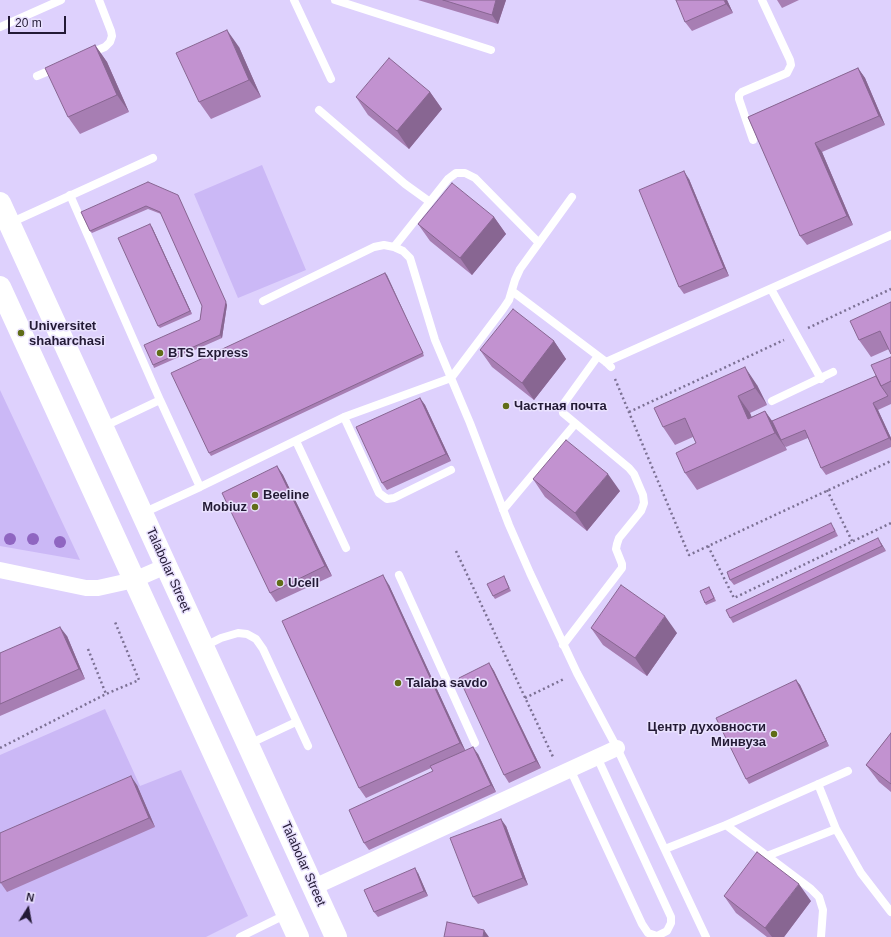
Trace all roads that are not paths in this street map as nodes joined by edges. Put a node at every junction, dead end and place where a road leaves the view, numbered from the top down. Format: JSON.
{"nodes":[{"id":1,"x":61,"y":0,"type":"edge"},
{"id":2,"x":99,"y":0,"type":"edge"},
{"id":3,"x":294,"y":0,"type":"edge"},
{"id":4,"x":335,"y":0,"type":"edge"},
{"id":5,"x":762,"y":0,"type":"edge"},
{"id":6,"x":0,"y":27,"type":"edge"},
{"id":7,"x":492,"y":50,"type":"dead end"},
{"id":8,"x":78,"y":58,"type":"edge"},
{"id":9,"x":64,"y":64,"type":"edge"},
{"id":10,"x":36,"y":76,"type":"dead end"},
{"id":11,"x":331,"y":79,"type":"dead end"},
{"id":12,"x":319,"y":110,"type":"dead end"},
{"id":13,"x":753,"y":140,"type":"edge"},
{"id":14,"x":153,"y":158,"type":"dead end"},
{"id":15,"x":70,"y":195,"type":"junction"},
{"id":16,"x":572,"y":197,"type":"dead end"},
{"id":17,"x":430,"y":202,"type":"junction"},
{"id":18,"x":0,"y":203,"type":"edge"},
{"id":19,"x":9,"y":223,"type":"junction"},
{"id":20,"x":891,"y":235,"type":"edge"},
{"id":21,"x":538,"y":242,"type":"junction"},
{"id":22,"x":394,"y":246,"type":"junction"},
{"id":23,"x":0,"y":287,"type":"edge"},
{"id":24,"x":771,"y":289,"type":"junction"},
{"id":25,"x":512,"y":291,"type":"junction"},
{"id":26,"x":263,"y":301,"type":"dead end"},
{"id":27,"x":598,"y":356,"type":"junction"},
{"id":28,"x":833,"y":372,"type":"dead end"},
{"id":29,"x":451,"y":378,"type":"junction"},
{"id":30,"x":821,"y":379,"type":"junction"},
{"id":31,"x":160,"y":400,"type":"junction"},
{"id":32,"x":772,"y":401,"type":"dead end"},
{"id":33,"x":344,"y":417,"type":"junction"},
{"id":34,"x":575,"y":424,"type":"junction"},
{"id":35,"x":102,"y":427,"type":"junction"},
{"id":36,"x":296,"y":441,"type":"junction"},
{"id":37,"x":451,"y":470,"type":"dead end"},
{"id":38,"x":200,"y":487,"type":"junction"},
{"id":39,"x":503,"y":510,"type":"junction"},
{"id":40,"x":142,"y":513,"type":"junction"},
{"id":41,"x":346,"y":548,"type":"dead end"},
{"id":42,"x":166,"y":566,"type":"junction"},
{"id":43,"x":0,"y":570,"type":"edge"},
{"id":44,"x":399,"y":575,"type":"dead end"},
{"id":45,"x":134,"y":580,"type":"junction"},
{"id":46,"x":564,"y":645,"type":"junction"},
{"id":47,"x":203,"y":647,"type":"junction"},
{"id":48,"x":296,"y":722,"type":"junction"},
{"id":49,"x":475,"y":743,"type":"dead end"},
{"id":50,"x":248,"y":745,"type":"junction"},
{"id":51,"x":308,"y":746,"type":"dead end"},
{"id":52,"x":617,"y":748,"type":"junction"},
{"id":53,"x":597,"y":757,"type":"junction"},
{"id":54,"x":848,"y":771,"type":"dead end"},
{"id":55,"x":565,"y":772,"type":"junction"},
{"id":56,"x":818,"y":784,"type":"junction"},
{"id":57,"x":726,"y":825,"type":"junction"},
{"id":58,"x":836,"y":829,"type":"junction"},
{"id":59,"x":665,"y":849,"type":"junction"},
{"id":60,"x":767,"y":856,"type":"junction"},
{"id":61,"x":314,"y":887,"type":"junction"},
{"id":62,"x":891,"y":912,"type":"edge"},
{"id":63,"x":288,"y":914,"type":"junction"},
{"id":64,"x":240,"y":937,"type":"edge"},
{"id":65,"x":298,"y":937,"type":"edge"},
{"id":66,"x":336,"y":937,"type":"edge"},
{"id":67,"x":706,"y":937,"type":"edge"},
{"id":68,"x":821,"y":937,"type":"edge"}],
"edges":[{"from":1,"to":6,"type":"lane"},
{"from":2,"to":8,"type":"lane"},
{"from":3,"to":11,"type":"lane"},
{"from":4,"to":7,"type":"lane"},
{"from":5,"to":13,"type":"lane"},
{"from":9,"to":10,"type":"lane"},
{"from":12,"to":17,"type":"lane"},
{"from":14,"to":15,"type":"lane"},
{"from":15,"to":19,"type":"lane"},
{"from":15,"to":31,"type":"lane"},
{"from":16,"to":21,"type":"lane"},
{"from":17,"to":21,"type":"lane"},
{"from":17,"to":22,"type":"lane"},
{"from":18,"to":19,"type":"main road","name":"Talabolar Street"},
{"from":19,"to":35,"type":"main road","name":"Talabolar Street"},
{"from":20,"to":24,"type":"lane"},
{"from":21,"to":25,"type":"lane"},
{"from":22,"to":26,"type":"lane"},
{"from":22,"to":29,"type":"lane"},
{"from":23,"to":45,"type":"main road"},
{"from":24,"to":27,"type":"lane"},
{"from":24,"to":30,"type":"lane"},
{"from":25,"to":27,"type":"lane"},
{"from":25,"to":29,"type":"lane"},
{"from":27,"to":34,"type":"lane"},
{"from":28,"to":30,"type":"lane"},
{"from":29,"to":33,"type":"lane"},
{"from":29,"to":39,"type":"lane"},
{"from":30,"to":32,"type":"lane"},
{"from":31,"to":35,"type":"lane"},
{"from":31,"to":38,"type":"lane"},
{"from":33,"to":36,"type":"lane"},
{"from":33,"to":37,"type":"lane"},
{"from":34,"to":39,"type":"lane"},
{"from":34,"to":46,"type":"lane"},
{"from":35,"to":40,"type":"main road","name":"Talabolar Street"},
{"from":36,"to":38,"type":"lane"},
{"from":36,"to":41,"type":"lane"},
{"from":38,"to":40,"type":"lane"},
{"from":39,"to":46,"type":"lane"},
{"from":40,"to":42,"type":"main road","name":"Talabolar Street"},
{"from":42,"to":45,"type":"street"},
{"from":42,"to":47,"type":"main road","name":"Talabolar Street"},
{"from":43,"to":45,"type":"street"},
{"from":44,"to":49,"type":"lane"},
{"from":45,"to":63,"type":"main road"},
{"from":46,"to":52,"type":"lane"},
{"from":47,"to":48,"type":"lane"},
{"from":47,"to":50,"type":"main road","name":"Talabolar Street"},
{"from":48,"to":50,"type":"lane"},
{"from":48,"to":51,"type":"lane"},
{"from":50,"to":61,"type":"main road","name":"Talabolar Street"},
{"from":52,"to":53,"type":"street"},
{"from":52,"to":59,"type":"lane"},
{"from":53,"to":55,"type":"street"},
{"from":53,"to":55,"type":"lane"},
{"from":54,"to":56,"type":"lane"},
{"from":55,"to":61,"type":"street"},
{"from":56,"to":57,"type":"lane"},
{"from":56,"to":58,"type":"lane"},
{"from":57,"to":59,"type":"lane"},
{"from":57,"to":60,"type":"lane"},
{"from":58,"to":60,"type":"lane"},
{"from":58,"to":62,"type":"lane"},
{"from":59,"to":67,"type":"lane"},
{"from":60,"to":68,"type":"lane"},
{"from":61,"to":66,"type":"main road","name":"Talabolar Street"},
{"from":63,"to":64,"type":"lane"},
{"from":63,"to":65,"type":"main road"}]}
